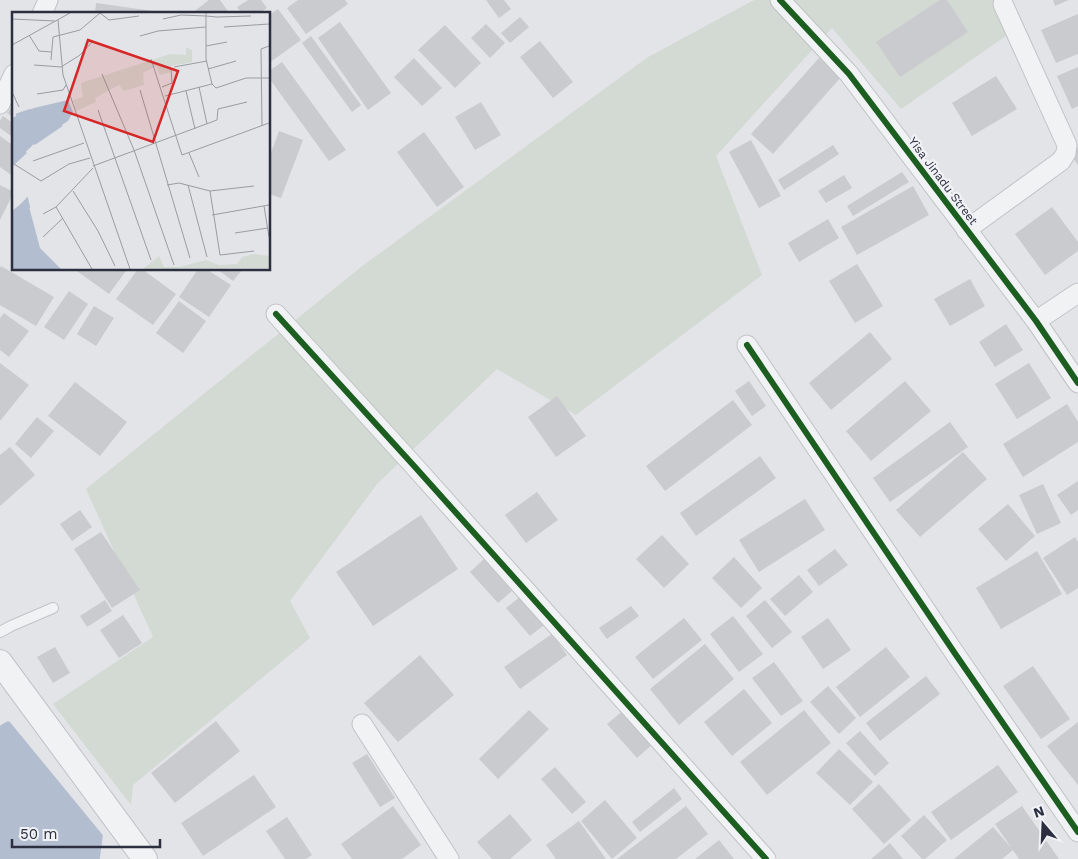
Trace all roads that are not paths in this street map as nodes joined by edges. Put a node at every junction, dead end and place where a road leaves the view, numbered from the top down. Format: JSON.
{"nodes":[{"id":1,"x":48,"y":0,"type":"edge"},
{"id":2,"x":780,"y":0,"type":"edge"},
{"id":3,"x":1003,"y":4,"type":"dead end"},
{"id":4,"x":43,"y":12,"type":"edge"},
{"id":5,"x":12,"y":78,"type":"edge"},
{"id":6,"x":0,"y":104,"type":"edge"},
{"id":7,"x":966,"y":230,"type":"junction"},
{"id":8,"x":1078,"y":293,"type":"edge"},
{"id":9,"x":276,"y":314,"type":"dead end"},
{"id":10,"x":1036,"y":321,"type":"junction"},
{"id":11,"x":747,"y":345,"type":"dead end"},
{"id":12,"x":1078,"y":383,"type":"edge"},
{"id":13,"x":53,"y":608,"type":"dead end"},
{"id":14,"x":0,"y":632,"type":"edge"},
{"id":15,"x":0,"y":662,"type":"edge"},
{"id":16,"x":362,"y":724,"type":"dead end"},
{"id":17,"x":1078,"y":832,"type":"edge"},
{"id":18,"x":145,"y":859,"type":"edge"},
{"id":19,"x":450,"y":859,"type":"edge"},
{"id":20,"x":766,"y":859,"type":"edge"}],
"edges":[{"from":1,"to":4,"type":"street"},
{"from":2,"to":7,"type":"street","name":"Yisa Jinadu Street"},
{"from":3,"to":7,"type":"street"},
{"from":5,"to":6,"type":"street"},
{"from":7,"to":10,"type":"street","name":"Yisa Jinadu Street"},
{"from":8,"to":10,"type":"street"},
{"from":9,"to":20,"type":"street"},
{"from":10,"to":12,"type":"street","name":"Yisa Jinadu Street"},
{"from":11,"to":17,"type":"street"},
{"from":13,"to":14,"type":"lane"},
{"from":15,"to":18,"type":"street"},
{"from":16,"to":19,"type":"street"}]}
